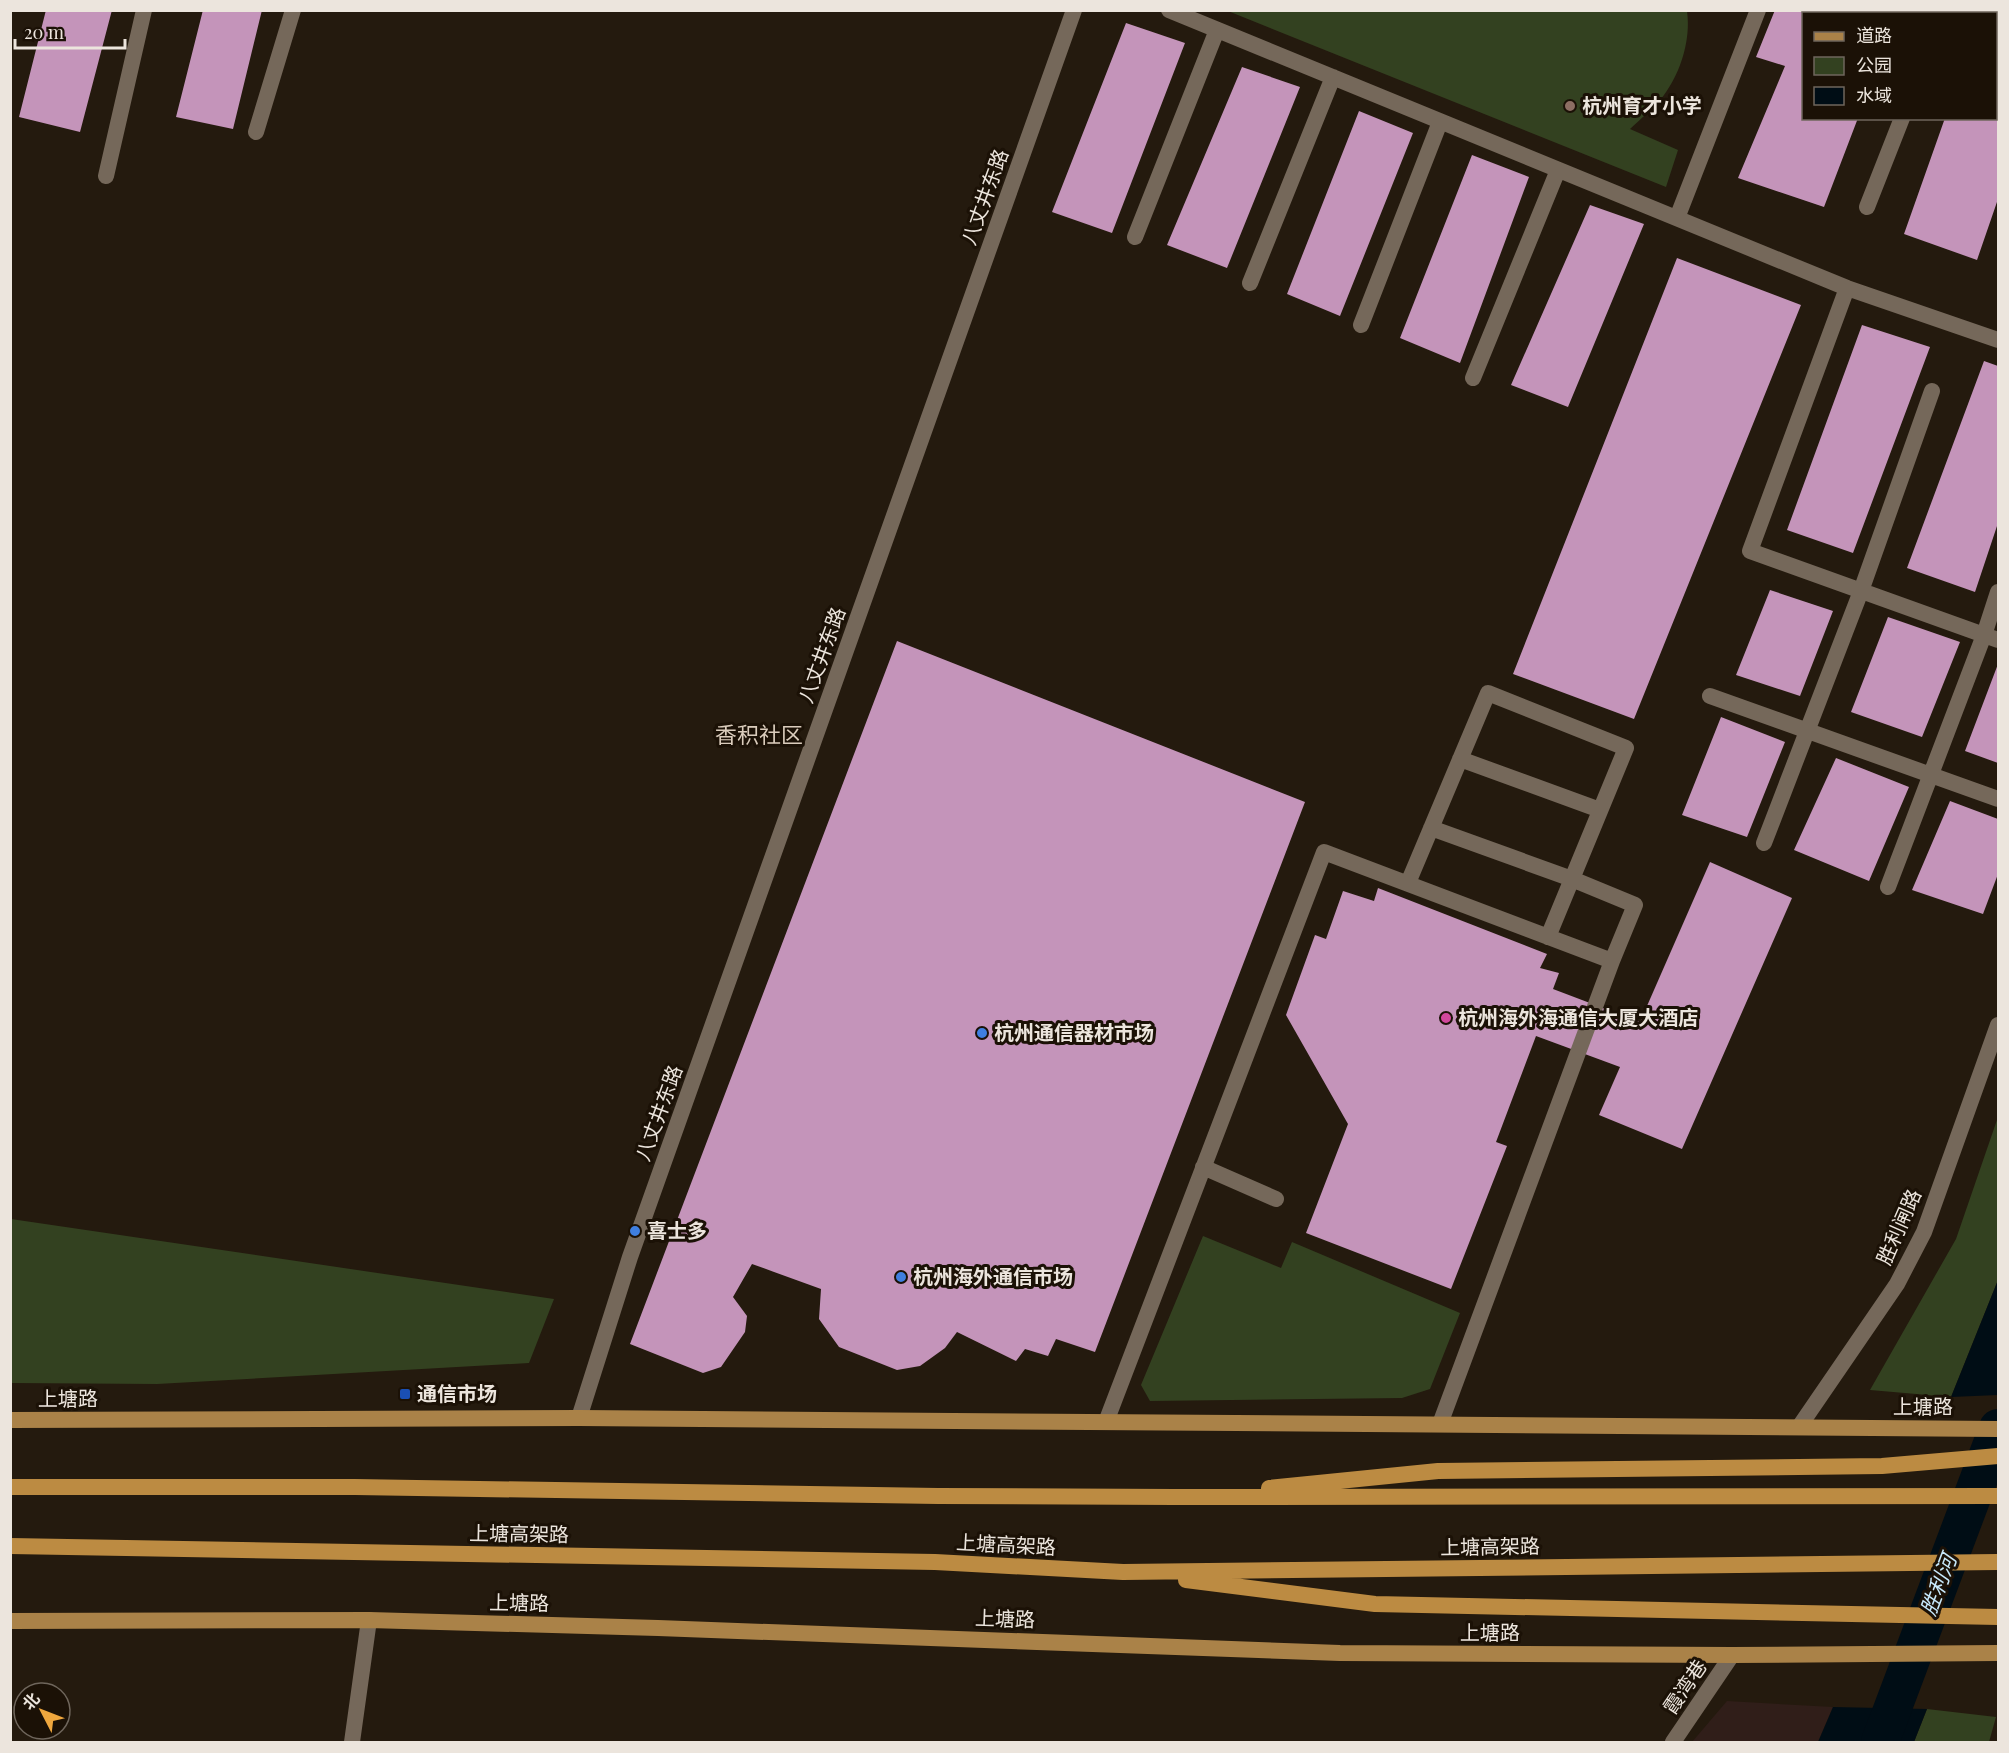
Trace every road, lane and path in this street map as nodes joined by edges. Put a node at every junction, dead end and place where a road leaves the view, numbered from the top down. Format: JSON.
{"nodes":[{"id":1,"x":144,"y":10,"type":"edge"},
{"id":2,"x":293,"y":10,"type":"edge"},
{"id":3,"x":1074,"y":10,"type":"edge"},
{"id":4,"x":1169,"y":10,"type":"edge"},
{"id":5,"x":1758,"y":10,"type":"edge"},
{"id":6,"x":1217,"y":30,"type":"junction"},
{"id":7,"x":1333,"y":77,"type":"junction"},
{"id":8,"x":1901,"y":120,"type":"edge"},
{"id":9,"x":1440,"y":122,"type":"junction"},
{"id":10,"x":256,"y":132,"type":"dead end"},
{"id":11,"x":1558,"y":170,"type":"junction"},
{"id":12,"x":106,"y":176,"type":"dead end"},
{"id":13,"x":1867,"y":207,"type":"dead end"},
{"id":14,"x":1677,"y":218,"type":"junction"},
{"id":15,"x":1135,"y":237,"type":"dead end"},
{"id":16,"x":1250,"y":283,"type":"dead end"},
{"id":17,"x":1847,"y":288,"type":"junction"},
{"id":18,"x":1361,"y":325,"type":"dead end"},
{"id":19,"x":1998,"y":340,"type":"edge"},
{"id":20,"x":1473,"y":378,"type":"dead end"},
{"id":21,"x":1932,"y":391,"type":"dead end"},
{"id":22,"x":1861,"y":591,"type":"junction"},
{"id":23,"x":1998,"y":592,"type":"edge"},
{"id":24,"x":1991,"y":637,"type":"edge"},
{"id":25,"x":1710,"y":696,"type":"dead end"},
{"id":26,"x":1807,"y":730,"type":"junction"},
{"id":27,"x":1460,"y":759,"type":"junction"},
{"id":28,"x":1931,"y":774,"type":"junction"},
{"id":29,"x":1998,"y":798,"type":"edge"},
{"id":30,"x":1600,"y":810,"type":"junction"},
{"id":31,"x":1431,"y":828,"type":"junction"},
{"id":32,"x":1764,"y":843,"type":"dead end"},
{"id":33,"x":1572,"y":879,"type":"junction"},
{"id":34,"x":1408,"y":883,"type":"junction"},
{"id":35,"x":1888,"y":887,"type":"dead end"},
{"id":36,"x":1548,"y":936,"type":"junction"},
{"id":37,"x":1612,"y":961,"type":"junction"},
{"id":38,"x":1998,"y":1024,"type":"edge"},
{"id":39,"x":1203,"y":1167,"type":"junction"},
{"id":40,"x":1276,"y":1199,"type":"dead end"},
{"id":41,"x":579,"y":1418,"type":"junction"},
{"id":42,"x":10,"y":1420,"type":"edge"},
{"id":43,"x":1106,"y":1422,"type":"junction"},
{"id":44,"x":1440,"y":1424,"type":"junction"},
{"id":45,"x":1799,"y":1427,"type":"junction"},
{"id":46,"x":1998,"y":1429,"type":"edge"},
{"id":47,"x":1998,"y":1456,"type":"edge"},
{"id":48,"x":10,"y":1487,"type":"edge"},
{"id":49,"x":1998,"y":1496,"type":"edge"},
{"id":50,"x":1175,"y":1497,"type":"junction"},
{"id":51,"x":10,"y":1546,"type":"edge"},
{"id":52,"x":1998,"y":1562,"type":"edge"},
{"id":53,"x":1123,"y":1572,"type":"junction"},
{"id":54,"x":1998,"y":1617,"type":"edge"},
{"id":55,"x":369,"y":1620,"type":"junction"},
{"id":56,"x":10,"y":1621,"type":"edge"},
{"id":57,"x":1998,"y":1653,"type":"edge"},
{"id":58,"x":1732,"y":1655,"type":"junction"},
{"id":59,"x":352,"y":1743,"type":"edge"},
{"id":60,"x":1673,"y":1743,"type":"edge"}],
"edges":[{"from":1,"to":12,"type":"street"},
{"from":2,"to":10,"type":"street"},
{"from":3,"to":41,"type":"street","name":"八丈井东路"},
{"from":4,"to":6,"type":"street"},
{"from":5,"to":14,"type":"street"},
{"from":6,"to":7,"type":"street"},
{"from":6,"to":15,"type":"street"},
{"from":7,"to":9,"type":"street"},
{"from":7,"to":16,"type":"street"},
{"from":8,"to":13,"type":"street"},
{"from":9,"to":11,"type":"street"},
{"from":9,"to":18,"type":"street"},
{"from":11,"to":14,"type":"street"},
{"from":11,"to":20,"type":"street"},
{"from":14,"to":17,"type":"street"},
{"from":17,"to":19,"type":"street"},
{"from":17,"to":22,"type":"street"},
{"from":21,"to":22,"type":"street"},
{"from":22,"to":24,"type":"street"},
{"from":22,"to":26,"type":"street"},
{"from":23,"to":24,"type":"street"},
{"from":24,"to":28,"type":"street"},
{"from":25,"to":26,"type":"street"},
{"from":26,"to":28,"type":"street"},
{"from":26,"to":32,"type":"street"},
{"from":27,"to":30,"type":"street"},
{"from":27,"to":30,"type":"street"},
{"from":27,"to":31,"type":"street"},
{"from":28,"to":29,"type":"street"},
{"from":28,"to":35,"type":"street"},
{"from":30,"to":33,"type":"street"},
{"from":31,"to":33,"type":"street"},
{"from":31,"to":34,"type":"street"},
{"from":33,"to":36,"type":"street"},
{"from":33,"to":37,"type":"street"},
{"from":34,"to":36,"type":"street"},
{"from":34,"to":39,"type":"street"},
{"from":36,"to":37,"type":"street"},
{"from":37,"to":44,"type":"street"},
{"from":38,"to":45,"type":"street","name":"胜利闸路"},
{"from":39,"to":40,"type":"street"},
{"from":39,"to":43,"type":"street"},
{"from":41,"to":42,"type":"main road","name":"上塘路"},
{"from":41,"to":43,"type":"main road","name":"上塘路"},
{"from":43,"to":44,"type":"main road","name":"上塘路"},
{"from":44,"to":45,"type":"main road","name":"上塘路"},
{"from":45,"to":46,"type":"main road","name":"上塘路"},
{"from":47,"to":50,"type":"highway"},
{"from":48,"to":50,"type":"highway"},
{"from":49,"to":50,"type":"highway"},
{"from":51,"to":53,"type":"highway","name":"上塘高架路"},
{"from":52,"to":53,"type":"highway","name":"上塘高架路"},
{"from":53,"to":54,"type":"highway"},
{"from":55,"to":56,"type":"main road","name":"上塘路"},
{"from":55,"to":58,"type":"main road","name":"上塘路"},
{"from":55,"to":59,"type":"street"},
{"from":57,"to":58,"type":"main road","name":"上塘路"},
{"from":58,"to":60,"type":"street","name":"霞湾巷"}]}
